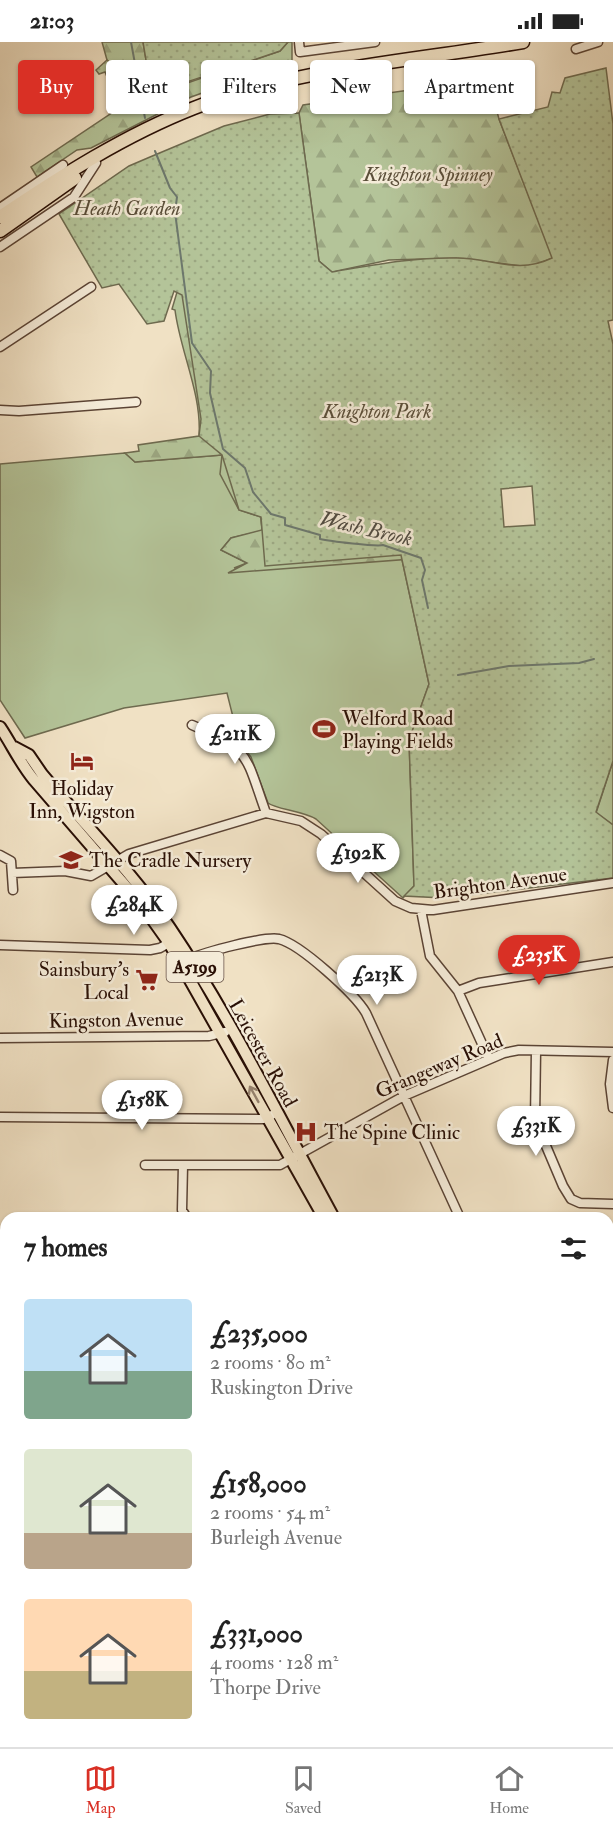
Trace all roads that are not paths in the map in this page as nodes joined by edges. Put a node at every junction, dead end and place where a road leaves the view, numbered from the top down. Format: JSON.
{"nodes":[{"id":1,"x":299,"y":42,"type":"edge"},
{"id":2,"x":375,"y":42,"type":"edge"},
{"id":3,"x":523,"y":42,"type":"edge"},
{"id":4,"x":598,"y":42,"type":"edge"},
{"id":5,"x":576,"y":49,"type":"dead end"},
{"id":6,"x":124,"y":142,"type":"junction"},
{"id":7,"x":96,"y":163,"type":"junction"},
{"id":8,"x":63,"y":165,"type":"dead end"},
{"id":9,"x":0,"y":208,"type":"edge"},
{"id":10,"x":0,"y":217,"type":"edge"},
{"id":11,"x":0,"y":231,"type":"edge"},
{"id":12,"x":0,"y":247,"type":"edge"},
{"id":13,"x":90,"y":287,"type":"dead end"},
{"id":14,"x":0,"y":347,"type":"edge"},
{"id":15,"x":136,"y":402,"type":"dead end"},
{"id":16,"x":0,"y":410,"type":"edge"},
{"id":17,"x":192,"y":725,"type":"dead end"},
{"id":18,"x":4,"y":737,"type":"edge"},
{"id":19,"x":266,"y":813,"type":"junction"},
{"id":20,"x":0,"y":855,"type":"edge"},
{"id":21,"x":112,"y":863,"type":"junction"},
{"id":22,"x":12,"y":873,"type":"junction"},
{"id":23,"x":613,"y":883,"type":"edge"},
{"id":24,"x":13,"y":891,"type":"dead end"},
{"id":25,"x":421,"y":910,"type":"junction"},
{"id":26,"x":173,"y":941,"type":"junction"},
{"id":27,"x":0,"y":945,"type":"edge"},
{"id":28,"x":190,"y":959,"type":"junction"},
{"id":29,"x":613,"y":962,"type":"edge"},
{"id":30,"x":458,"y":991,"type":"junction"},
{"id":31,"x":225,"y":1032,"type":"junction"},
{"id":32,"x":0,"y":1038,"type":"edge"},
{"id":33,"x":536,"y":1051,"type":"junction"},
{"id":34,"x":613,"y":1052,"type":"edge"},
{"id":35,"x":489,"y":1059,"type":"junction"},
{"id":36,"x":613,"y":1060,"type":"edge"},
{"id":37,"x":404,"y":1096,"type":"junction"},
{"id":38,"x":613,"y":1108,"type":"edge"},
{"id":39,"x":271,"y":1115,"type":"junction"},
{"id":40,"x":0,"y":1117,"type":"edge"},
{"id":41,"x":294,"y":1156,"type":"junction"},
{"id":42,"x":145,"y":1165,"type":"dead end"},
{"id":43,"x":183,"y":1165,"type":"junction"},
{"id":44,"x":613,"y":1204,"type":"edge"},
{"id":45,"x":183,"y":1212,"type":"edge"},
{"id":46,"x":321,"y":1212,"type":"edge"},
{"id":47,"x":330,"y":1212,"type":"edge"},
{"id":48,"x":456,"y":1212,"type":"edge"}],
"edges":[{"from":1,"to":2,"type":"street"},
{"from":3,"to":6,"type":"highway"},
{"from":4,"to":5,"type":"street"},
{"from":6,"to":7,"type":"highway"},
{"from":6,"to":10,"type":"highway"},
{"from":7,"to":11,"type":"highway"},
{"from":7,"to":12,"type":"street"},
{"from":8,"to":9,"type":"street"},
{"from":13,"to":14,"type":"street"},
{"from":15,"to":16,"type":"street"},
{"from":17,"to":19,"type":"street"},
{"from":18,"to":21,"type":"main road","name":"Leicester Road","number":"A5199"},
{"from":19,"to":21,"type":"street","name":"Brighton Avenue"},
{"from":19,"to":25,"type":"street","name":"Brighton Avenue"},
{"from":20,"to":22,"type":"street"},
{"from":21,"to":22,"type":"street","name":"Brighton Avenue"},
{"from":21,"to":26,"type":"main road","name":"Leicester Road","number":"A5199"},
{"from":22,"to":24,"type":"street"},
{"from":23,"to":25,"type":"street","name":"Brighton Avenue"},
{"from":25,"to":30,"type":"street"},
{"from":26,"to":27,"type":"street"},
{"from":26,"to":28,"type":"main road","name":"Leicester Road","number":"A5199"},
{"from":26,"to":31,"type":"main road","name":"Leicester Road","number":"A5199"},
{"from":28,"to":31,"type":"main road","name":"Leicester Road","number":"A5199"},
{"from":28,"to":37,"type":"street"},
{"from":29,"to":30,"type":"street"},
{"from":30,"to":35,"type":"street"},
{"from":31,"to":32,"type":"street","name":"Kingston Avenue"},
{"from":31,"to":39,"type":"main road","name":"Leicester Road","number":"A5199"},
{"from":33,"to":34,"type":"street","name":"Grangeway Road"},
{"from":33,"to":35,"type":"street","name":"Grangeway Road"},
{"from":33,"to":44,"type":"street"},
{"from":35,"to":37,"type":"street","name":"Grangeway Road"},
{"from":36,"to":38,"type":"street"},
{"from":37,"to":41,"type":"street","name":"Grangeway Road"},
{"from":37,"to":48,"type":"street"},
{"from":39,"to":40,"type":"street"},
{"from":39,"to":41,"type":"main road","name":"Leicester Road","number":"A5199"},
{"from":41,"to":43,"type":"street","name":"Grangeway Road"},
{"from":41,"to":46,"type":"main road","name":"Leicester Road","number":"A5199"},
{"from":41,"to":47,"type":"main road","name":"Leicester Road","number":"A5199"},
{"from":42,"to":43,"type":"street","name":"Grangeway Road"},
{"from":43,"to":45,"type":"street"}]}
